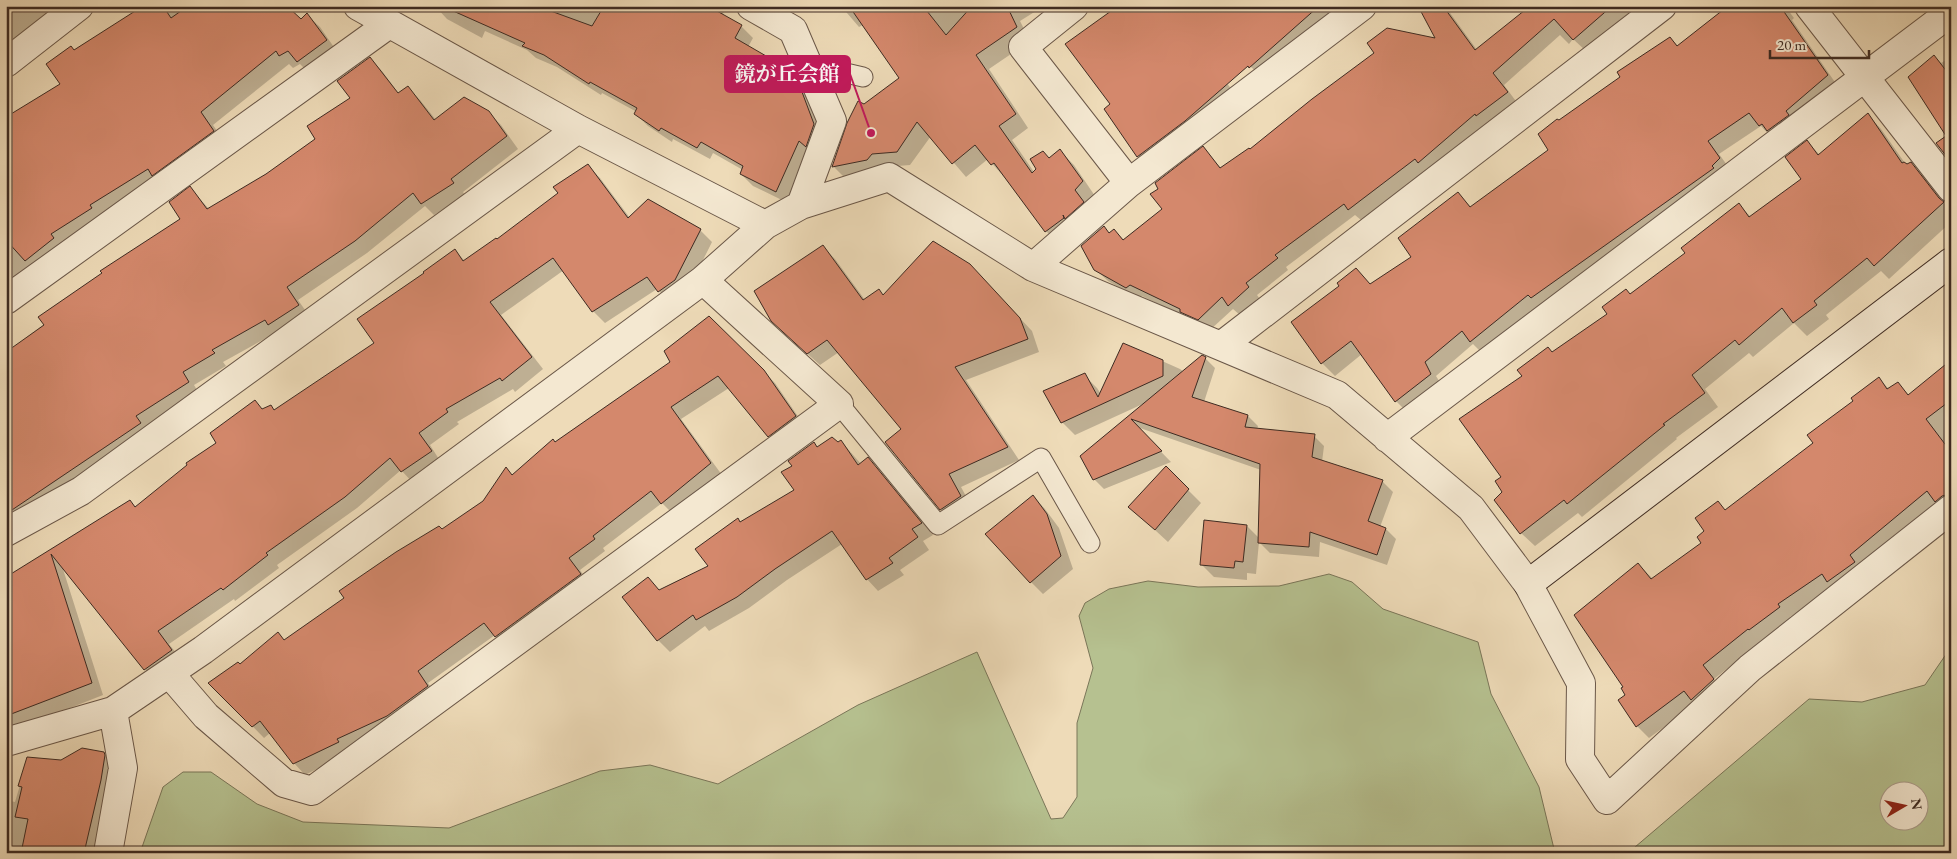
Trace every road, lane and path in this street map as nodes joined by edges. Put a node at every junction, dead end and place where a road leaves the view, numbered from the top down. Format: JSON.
{"nodes":[{"id":1,"x":79,"y":6,"type":"edge"},
{"id":2,"x":358,"y":6,"type":"edge"},
{"id":3,"x":750,"y":6,"type":"edge"},
{"id":4,"x":1074,"y":6,"type":"edge"},
{"id":5,"x":1362,"y":6,"type":"edge"},
{"id":6,"x":1662,"y":6,"type":"edge"},
{"id":7,"x":1810,"y":6,"type":"edge"},
{"id":8,"x":1951,"y":12,"type":"edge"},
{"id":9,"x":389,"y":24,"type":"junction"},
{"id":10,"x":6,"y":63,"type":"edge"},
{"id":11,"x":807,"y":64,"type":"junction"},
{"id":12,"x":863,"y":77,"type":"dead end"},
{"id":13,"x":1865,"y":79,"type":"junction"},
{"id":14,"x":578,"y":129,"type":"junction"},
{"id":15,"x":1129,"y":183,"type":"junction"},
{"id":16,"x":1951,"y":188,"type":"edge"},
{"id":17,"x":801,"y":205,"type":"junction"},
{"id":18,"x":765,"y":225,"type":"junction"},
{"id":19,"x":1951,"y":262,"type":"edge"},
{"id":20,"x":1032,"y":266,"type":"junction"},
{"id":21,"x":703,"y":280,"type":"junction"},
{"id":22,"x":6,"y":300,"type":"edge"},
{"id":23,"x":1221,"y":346,"type":"junction"},
{"id":24,"x":838,"y":404,"type":"junction"},
{"id":25,"x":1387,"y":438,"type":"junction"},
{"id":26,"x":1951,"y":510,"type":"edge"},
{"id":27,"x":6,"y":532,"type":"edge"},
{"id":28,"x":1090,"y":543,"type":"dead end"},
{"id":29,"x":1528,"y":584,"type":"junction"},
{"id":30,"x":169,"y":673,"type":"junction"},
{"id":31,"x":113,"y":711,"type":"junction"},
{"id":32,"x":6,"y":742,"type":"edge"},
{"id":33,"x":108,"y":853,"type":"edge"}],
"edges":[{"from":1,"to":10,"type":"street"},
{"from":2,"to":9,"type":"street"},
{"from":3,"to":11,"type":"street"},
{"from":4,"to":15,"type":"street"},
{"from":5,"to":15,"type":"street"},
{"from":6,"to":23,"type":"street"},
{"from":7,"to":13,"type":"street"},
{"from":8,"to":13,"type":"street"},
{"from":9,"to":14,"type":"street"},
{"from":9,"to":22,"type":"street"},
{"from":11,"to":12,"type":"lane"},
{"from":11,"to":17,"type":"street"},
{"from":13,"to":16,"type":"street"},
{"from":13,"to":25,"type":"street"},
{"from":14,"to":18,"type":"street"},
{"from":14,"to":27,"type":"street"},
{"from":15,"to":20,"type":"street"},
{"from":17,"to":18,"type":"street"},
{"from":17,"to":20,"type":"street"},
{"from":18,"to":21,"type":"street"},
{"from":19,"to":29,"type":"street"},
{"from":20,"to":23,"type":"street"},
{"from":21,"to":24,"type":"street"},
{"from":21,"to":30,"type":"street"},
{"from":23,"to":25,"type":"street"},
{"from":24,"to":28,"type":"lane"},
{"from":24,"to":30,"type":"street"},
{"from":25,"to":29,"type":"street"},
{"from":26,"to":29,"type":"street"},
{"from":30,"to":31,"type":"street"},
{"from":31,"to":32,"type":"street"},
{"from":31,"to":33,"type":"street"}]}
